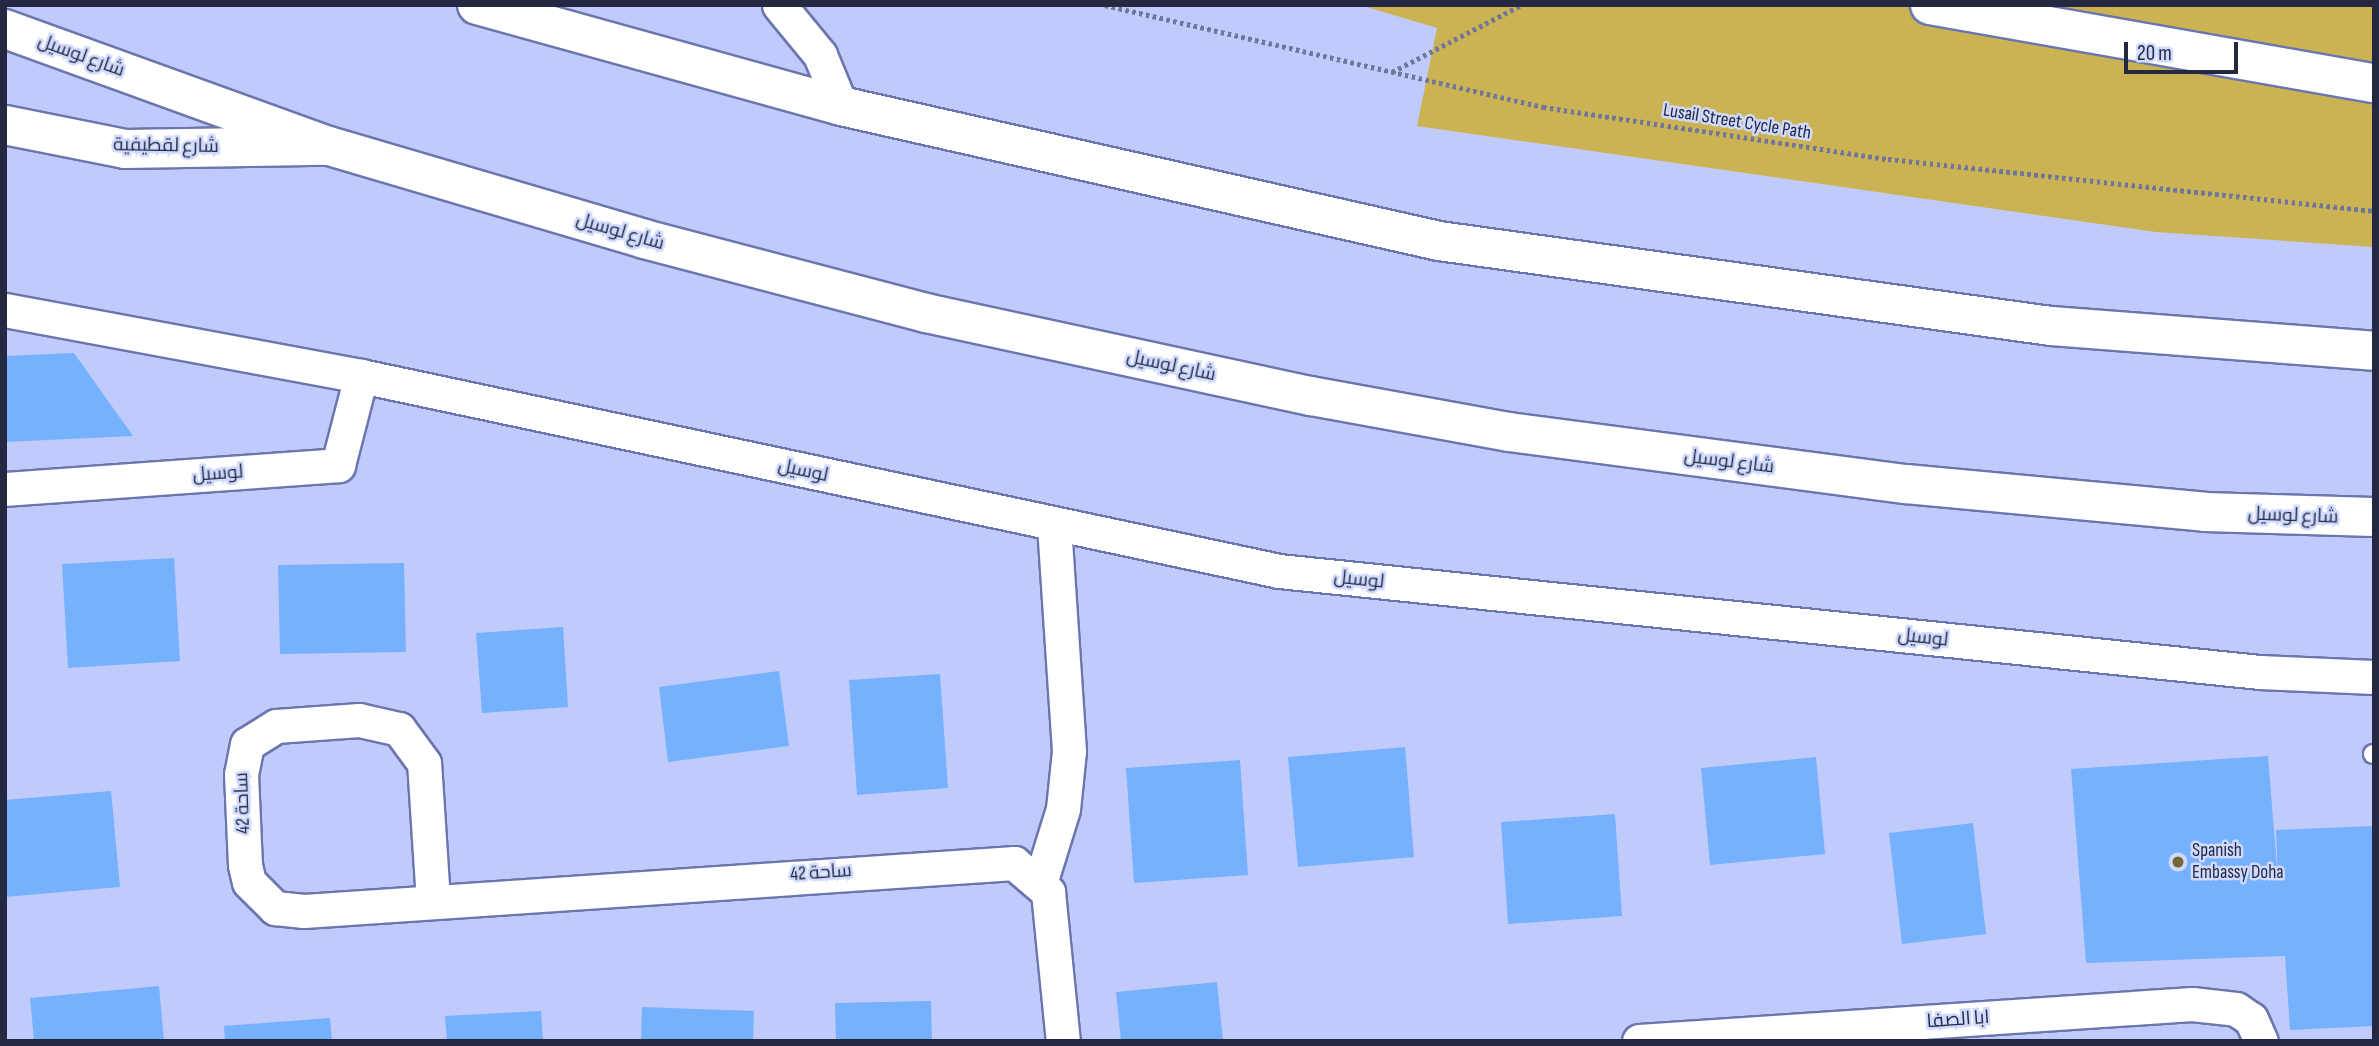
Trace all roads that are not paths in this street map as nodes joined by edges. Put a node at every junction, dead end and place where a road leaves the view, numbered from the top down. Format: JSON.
{"nodes":[{"id":1,"x":477,"y":5,"type":"edge"},
{"id":2,"x":779,"y":5,"type":"edge"},
{"id":3,"x":1930,"y":5,"type":"edge"},
{"id":4,"x":5,"y":29,"type":"edge"},
{"id":5,"x":2374,"y":83,"type":"edge"},
{"id":6,"x":841,"y":106,"type":"junction"},
{"id":7,"x":5,"y":125,"type":"edge"},
{"id":8,"x":329,"y":146,"type":"junction"},
{"id":9,"x":5,"y":310,"type":"edge"},
{"id":10,"x":2374,"y":351,"type":"edge"},
{"id":11,"x":361,"y":376,"type":"junction"},
{"id":12,"x":5,"y":489,"type":"edge"},
{"id":13,"x":2299,"y":517,"type":"junction"},
{"id":14,"x":2374,"y":517,"type":"edge"},
{"id":15,"x":1054,"y":525,"type":"junction"},
{"id":16,"x":2374,"y":544,"type":"edge"},
{"id":17,"x":2374,"y":677,"type":"edge"},
{"id":18,"x":1041,"y":880,"type":"junction"},
{"id":19,"x":433,"y":901,"type":"junction"},
{"id":20,"x":1063,"y":1041,"type":"edge"},
{"id":21,"x":1639,"y":1041,"type":"edge"},
{"id":22,"x":2261,"y":1041,"type":"edge"}],
"edges":[{"from":1,"to":6,"type":"main road"},
{"from":2,"to":6,"type":"street"},
{"from":3,"to":5,"type":"main road"},
{"from":4,"to":8,"type":"main road","name":"شارع لوسيل"},
{"from":6,"to":10,"type":"main road"},
{"from":7,"to":8,"type":"main road","name":"شارع لقطيفية"},
{"from":8,"to":13,"type":"main road","name":"شارع لوسيل"},
{"from":9,"to":11,"type":"street","name":"لوسيل"},
{"from":11,"to":12,"type":"street","name":"لوسيل"},
{"from":11,"to":15,"type":"street","name":"لوسيل"},
{"from":13,"to":14,"type":"main road","name":"شارع لوسيل"},
{"from":13,"to":16,"type":"main road"},
{"from":15,"to":17,"type":"street","name":"لوسيل"},
{"from":15,"to":18,"type":"street"},
{"from":18,"to":19,"type":"street","name":"ساحة 42"},
{"from":18,"to":20,"type":"street"},
{"from":19,"to":19,"type":"street","name":"ساحة 42"},
{"from":21,"to":22,"type":"street","name":"ابا الصفا"}]}
